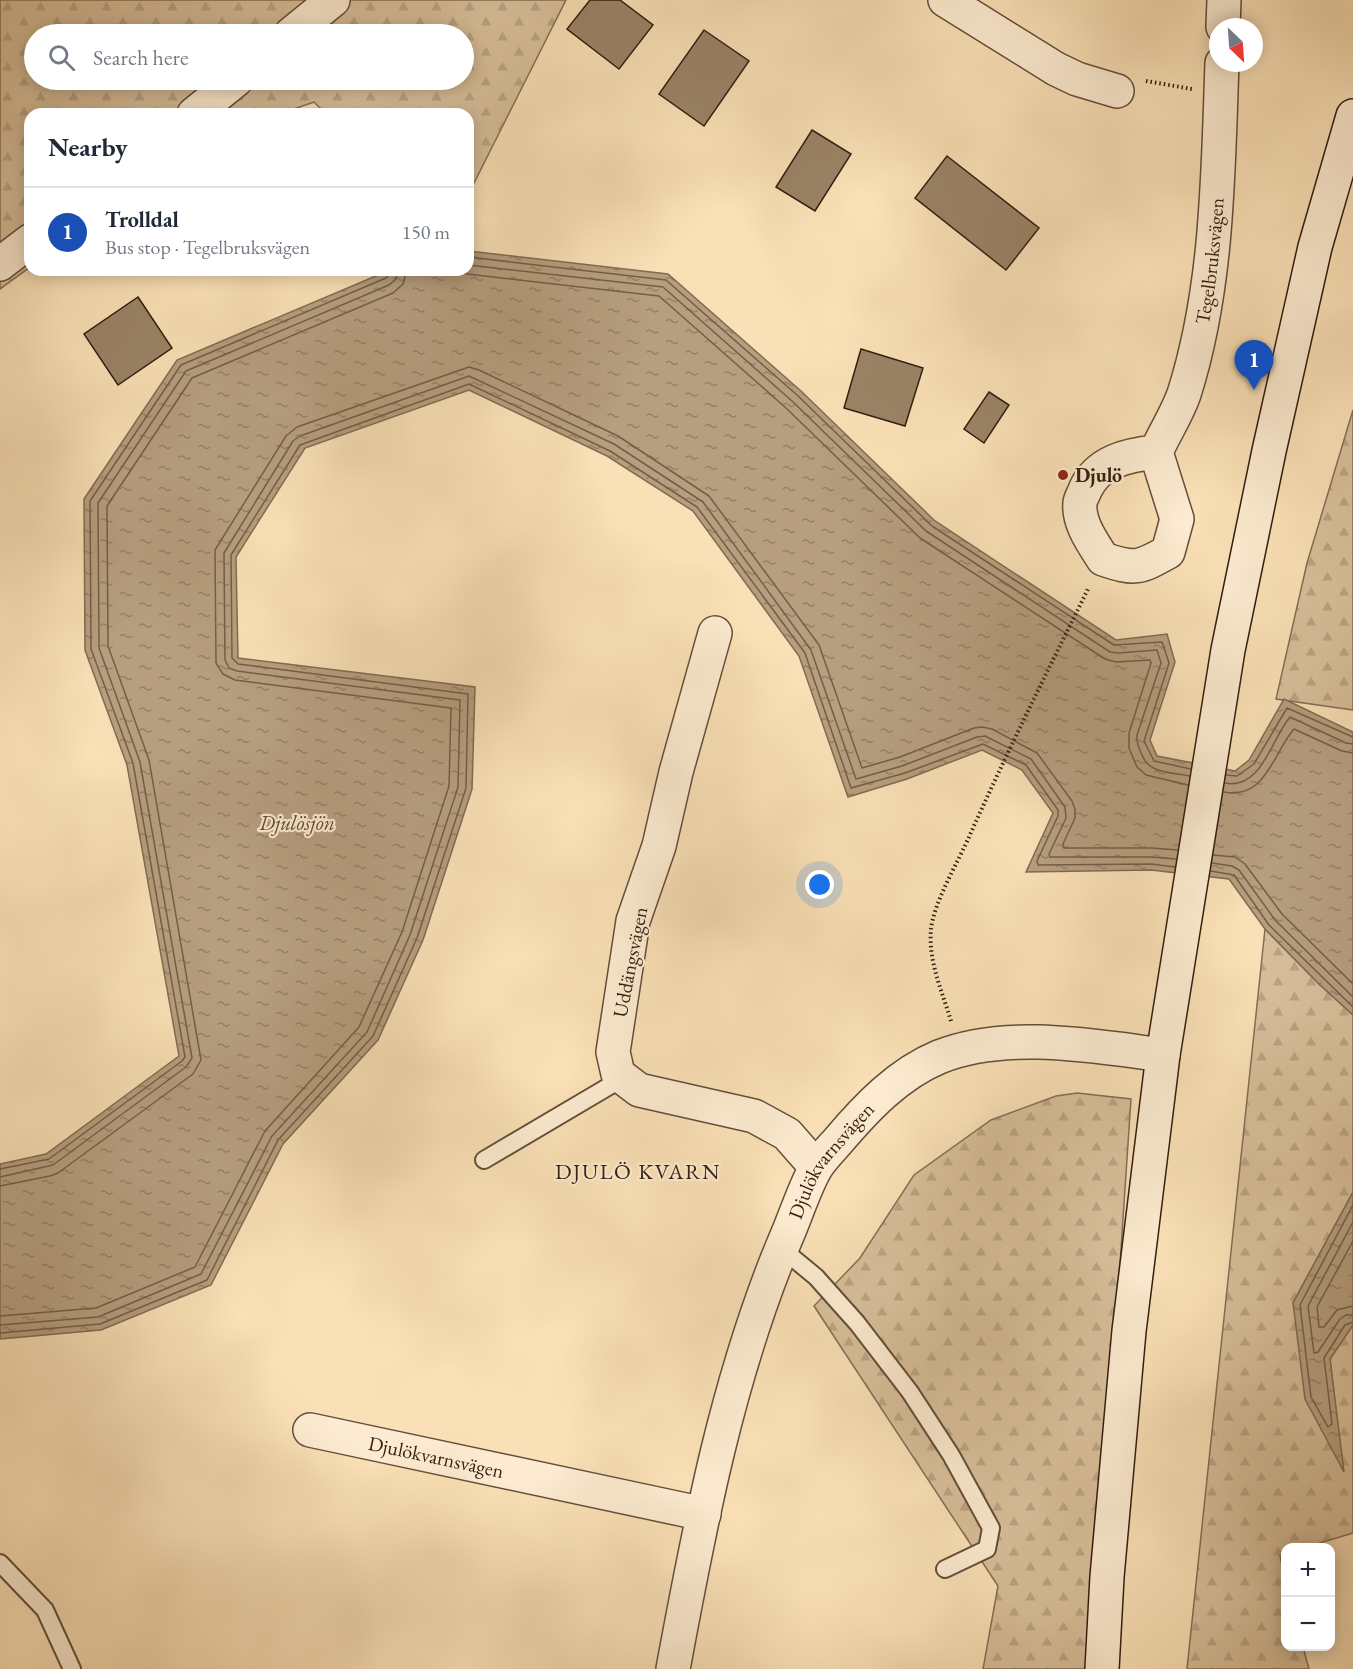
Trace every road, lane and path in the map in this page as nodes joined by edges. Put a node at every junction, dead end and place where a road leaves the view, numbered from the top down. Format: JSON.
{"nodes":[{"id":1,"x":333,"y":0,"type":"edge"},
{"id":2,"x":945,"y":0,"type":"edge"},
{"id":3,"x":1224,"y":0,"type":"edge"},
{"id":4,"x":1223,"y":18,"type":"edge"},
{"id":5,"x":303,"y":24,"type":"edge"},
{"id":6,"x":1221,"y":77,"type":"edge"},
{"id":7,"x":224,"y":90,"type":"edge"},
{"id":8,"x":1118,"y":91,"type":"joint"},
{"id":9,"x":201,"y":108,"type":"edge"},
{"id":10,"x":1353,"y":116,"type":"edge"},
{"id":11,"x":24,"y":246,"type":"edge"},
{"id":12,"x":0,"y":264,"type":"edge"},
{"id":13,"x":1156,"y":452,"type":"junction"},
{"id":14,"x":1103,"y":560,"type":"junction"},
{"id":15,"x":715,"y":633,"type":"dead end"},
{"id":16,"x":961,"y":1050,"type":"junction"},
{"id":17,"x":1163,"y":1055,"type":"junction"},
{"id":18,"x":623,"y":1078,"type":"junction"},
{"id":19,"x":484,"y":1160,"type":"dead end"},
{"id":20,"x":816,"y":1167,"type":"junction"},
{"id":21,"x":782,"y":1249,"type":"junction"},
{"id":22,"x":310,"y":1430,"type":"dead end"},
{"id":23,"x":704,"y":1514,"type":"junction"},
{"id":24,"x":0,"y":1563,"type":"edge"},
{"id":25,"x":945,"y":1569,"type":"dead end"},
{"id":26,"x":72,"y":1669,"type":"edge"},
{"id":27,"x":673,"y":1669,"type":"edge"},
{"id":28,"x":1101,"y":1669,"type":"edge"}],
"edges":[{"from":1,"to":5,"type":"street"},
{"from":2,"to":8,"type":"street"},
{"from":3,"to":4,"type":"street"},
{"from":6,"to":8,"type":"path"},
{"from":6,"to":13,"type":"street","name":"Tegelbruksvägen"},
{"from":7,"to":9,"type":"street"},
{"from":10,"to":17,"type":"street"},
{"from":11,"to":12,"type":"street"},
{"from":13,"to":14,"type":"street"},
{"from":13,"to":14,"type":"street"},
{"from":14,"to":16,"type":"path"},
{"from":15,"to":18,"type":"street","name":"Uddängsvägen"},
{"from":16,"to":17,"type":"street","name":"Djulökvarnsvägen"},
{"from":16,"to":20,"type":"street","name":"Djulökvarnsvägen"},
{"from":17,"to":28,"type":"street"},
{"from":18,"to":19,"type":"lane"},
{"from":18,"to":20,"type":"street"},
{"from":20,"to":21,"type":"street","name":"Djulökvarnsvägen"},
{"from":21,"to":23,"type":"street","name":"Djulökvarnsvägen"},
{"from":21,"to":25,"type":"lane"},
{"from":22,"to":23,"type":"street","name":"Djulökvarnsvägen"},
{"from":23,"to":27,"type":"street","name":"Djulökvarnsvägen"},
{"from":24,"to":26,"type":"lane"}]}
